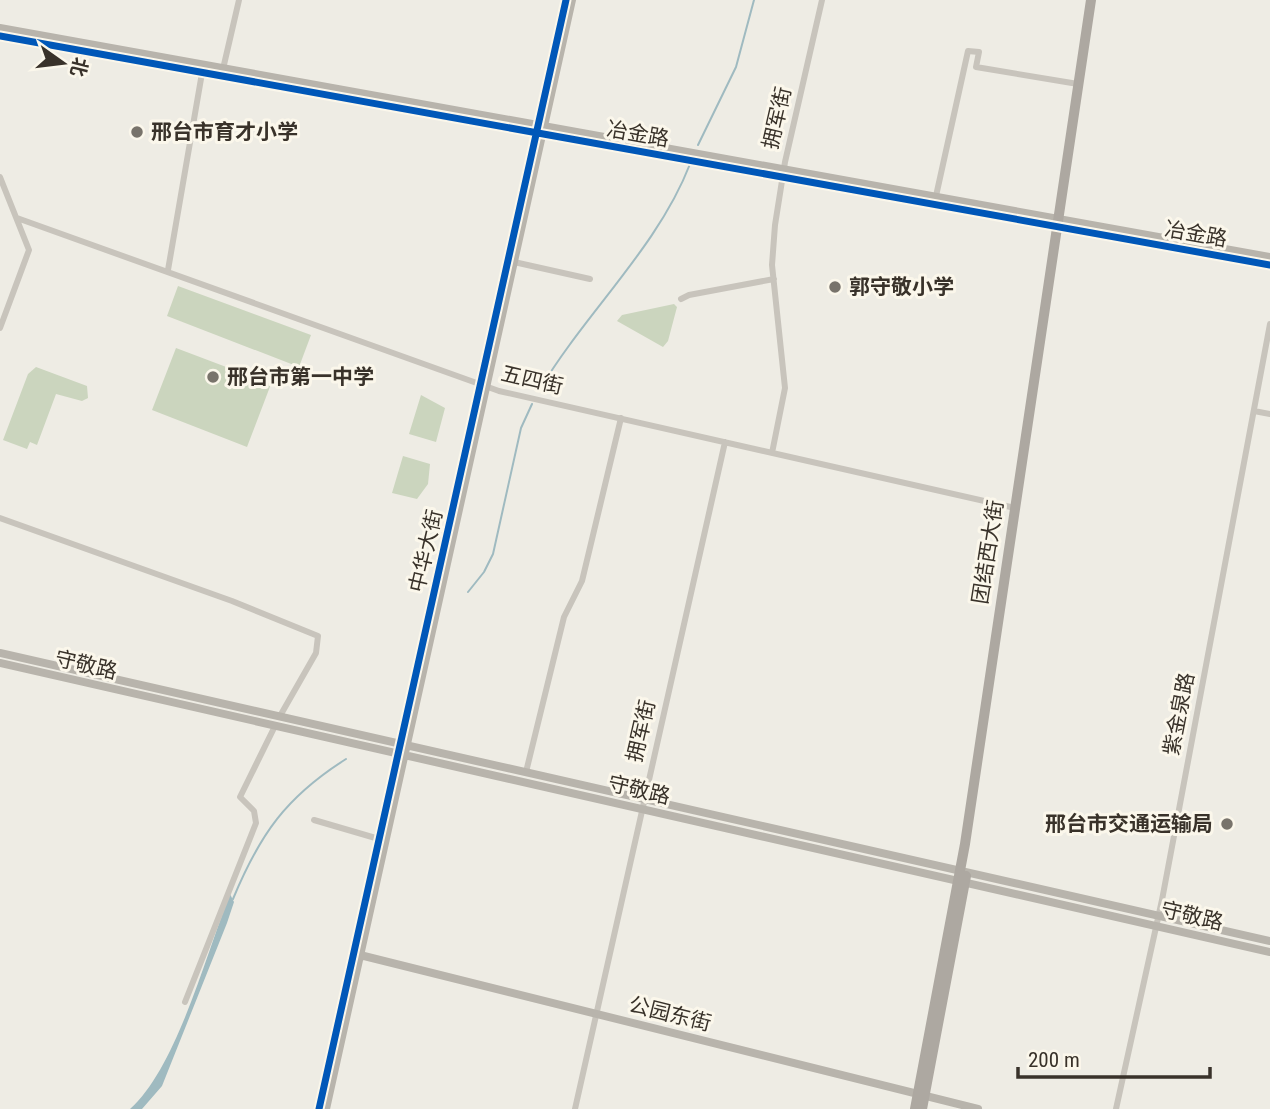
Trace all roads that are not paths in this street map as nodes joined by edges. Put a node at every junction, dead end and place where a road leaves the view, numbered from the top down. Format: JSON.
{"nodes":[{"id":1,"x":239,"y":0,"type":"edge"},
{"id":2,"x":566,"y":0,"type":"edge"},
{"id":3,"x":572,"y":0,"type":"edge"},
{"id":4,"x":822,"y":0,"type":"edge"},
{"id":5,"x":1091,"y":0,"type":"edge"},
{"id":6,"x":1098,"y":0,"type":"edge"},
{"id":7,"x":0,"y":28,"type":"edge"},
{"id":8,"x":0,"y":36,"type":"edge"},
{"id":9,"x":223,"y":69,"type":"junction"},
{"id":10,"x":202,"y":74,"type":"junction"},
{"id":11,"x":1079,"y":84,"type":"junction"},
{"id":12,"x":540,"y":131,"type":"junction"},
{"id":13,"x":783,"y":173,"type":"junction"},
{"id":14,"x":0,"y":177,"type":"edge"},
{"id":15,"x":936,"y":196,"type":"junction"},
{"id":16,"x":17,"y":218,"type":"junction"},
{"id":17,"x":1061,"y":223,"type":"junction"},
{"id":18,"x":1270,"y":257,"type":"edge"},
{"id":19,"x":514,"y":262,"type":"junction"},
{"id":20,"x":1270,"y":265,"type":"edge"},
{"id":21,"x":168,"y":270,"type":"junction"},
{"id":22,"x":590,"y":279,"type":"dead end"},
{"id":23,"x":774,"y":279,"type":"junction"},
{"id":24,"x":681,"y":299,"type":"dead end"},
{"id":25,"x":1270,"y":324,"type":"edge"},
{"id":26,"x":0,"y":328,"type":"edge"},
{"id":27,"x":484,"y":386,"type":"junction"},
{"id":28,"x":1254,"y":411,"type":"junction"},
{"id":29,"x":1270,"y":414,"type":"edge"},
{"id":30,"x":621,"y":418,"type":"junction"},
{"id":31,"x":725,"y":442,"type":"junction"},
{"id":32,"x":772,"y":453,"type":"junction"},
{"id":33,"x":1014,"y":508,"type":"junction"},
{"id":34,"x":0,"y":518,"type":"edge"},
{"id":35,"x":0,"y":653,"type":"edge"},
{"id":36,"x":0,"y":663,"type":"edge"},
{"id":37,"x":280,"y":716,"type":"junction"},
{"id":38,"x":275,"y":726,"type":"junction"},
{"id":39,"x":404,"y":744,"type":"junction"},
{"id":40,"x":401,"y":754,"type":"junction"},
{"id":41,"x":526,"y":772,"type":"junction"},
{"id":42,"x":644,"y":799,"type":"junction"},
{"id":43,"x":642,"y":809,"type":"junction"},
{"id":44,"x":314,"y":820,"type":"dead end"},
{"id":45,"x":379,"y":839,"type":"junction"},
{"id":46,"x":963,"y":876,"type":"junction"},
{"id":47,"x":1158,"y":916,"type":"junction"},
{"id":48,"x":1156,"y":926,"type":"junction"},
{"id":49,"x":1270,"y":941,"type":"edge"},
{"id":50,"x":1270,"y":952,"type":"edge"},
{"id":51,"x":357,"y":954,"type":"junction"},
{"id":52,"x":185,"y":1002,"type":"dead end"},
{"id":53,"x":595,"y":1014,"type":"junction"},
{"id":54,"x":921,"y":1095,"type":"junction"},
{"id":55,"x":319,"y":1109,"type":"edge"},
{"id":56,"x":326,"y":1109,"type":"edge"},
{"id":57,"x":575,"y":1109,"type":"edge"},
{"id":58,"x":915,"y":1109,"type":"edge"},
{"id":59,"x":922,"y":1109,"type":"edge"},
{"id":60,"x":978,"y":1109,"type":"edge"},
{"id":61,"x":1116,"y":1109,"type":"edge"}],
"edges":[{"from":1,"to":9,"type":"street"},
{"from":2,"to":12,"type":"street","name":"中华大街"},
{"from":3,"to":12,"type":"street","name":"中华大街"},
{"from":4,"to":13,"type":"street","name":"拥军街"},
{"from":5,"to":11,"type":"main road","name":"团结西大街"},
{"from":6,"to":17,"type":"main road","name":"团结西大街"},
{"from":7,"to":9,"type":"street","name":"冶金路"},
{"from":8,"to":10,"type":"street","name":"冶金路"},
{"from":9,"to":12,"type":"street","name":"冶金路"},
{"from":10,"to":12,"type":"street","name":"冶金路"},
{"from":10,"to":21,"type":"street"},
{"from":11,"to":15,"type":"street"},
{"from":11,"to":17,"type":"main road","name":"团结西大街"},
{"from":12,"to":13,"type":"street","name":"冶金路"},
{"from":12,"to":19,"type":"street","name":"中华大街"},
{"from":12,"to":27,"type":"street","name":"中华大街"},
{"from":13,"to":15,"type":"street","name":"冶金路"},
{"from":13,"to":17,"type":"street","name":"冶金路"},
{"from":13,"to":23,"type":"street","name":"拥军街"},
{"from":14,"to":16,"type":"street"},
{"from":15,"to":17,"type":"street","name":"冶金路"},
{"from":16,"to":21,"type":"street","name":"五四街"},
{"from":16,"to":26,"type":"street"},
{"from":17,"to":18,"type":"street","name":"冶金路"},
{"from":17,"to":20,"type":"street","name":"冶金路"},
{"from":17,"to":33,"type":"main road","name":"团结西大街"},
{"from":17,"to":46,"type":"main road","name":"团结西大街"},
{"from":19,"to":22,"type":"street"},
{"from":19,"to":27,"type":"street","name":"中华大街"},
{"from":21,"to":27,"type":"street","name":"五四街"},
{"from":23,"to":24,"type":"street"},
{"from":23,"to":32,"type":"street","name":"拥军街"},
{"from":25,"to":28,"type":"street","name":"紫金泉路"},
{"from":27,"to":30,"type":"street","name":"五四街"},
{"from":27,"to":39,"type":"street","name":"中华大街"},
{"from":28,"to":29,"type":"street"},
{"from":28,"to":47,"type":"street","name":"紫金泉路"},
{"from":30,"to":31,"type":"street","name":"五四街"},
{"from":30,"to":41,"type":"street"},
{"from":31,"to":32,"type":"street","name":"五四街"},
{"from":31,"to":42,"type":"street","name":"拥军街"},
{"from":32,"to":33,"type":"street","name":"五四街"},
{"from":33,"to":46,"type":"main road","name":"团结西大街"},
{"from":34,"to":37,"type":"street"},
{"from":35,"to":37,"type":"street","name":"守敬路"},
{"from":36,"to":38,"type":"street","name":"守敬路"},
{"from":37,"to":39,"type":"street","name":"守敬路"},
{"from":38,"to":40,"type":"street","name":"守敬路"},
{"from":38,"to":52,"type":"street"},
{"from":39,"to":40,"type":"street","name":"中华大街"},
{"from":39,"to":41,"type":"street","name":"守敬路"},
{"from":40,"to":43,"type":"street","name":"守敬路"},
{"from":40,"to":45,"type":"street","name":"中华大街"},
{"from":40,"to":51,"type":"street","name":"中华大街"},
{"from":41,"to":42,"type":"street","name":"守敬路"},
{"from":42,"to":43,"type":"street","name":"拥军街"},
{"from":42,"to":46,"type":"street","name":"守敬路"},
{"from":43,"to":46,"type":"street","name":"守敬路"},
{"from":43,"to":53,"type":"street","name":"拥军街"},
{"from":44,"to":45,"type":"street"},
{"from":45,"to":51,"type":"street","name":"中华大街"},
{"from":46,"to":47,"type":"street","name":"守敬路"},
{"from":46,"to":48,"type":"street","name":"守敬路"},
{"from":46,"to":54,"type":"main road","name":"团结西大街"},
{"from":47,"to":48,"type":"street","name":"紫金泉路"},
{"from":47,"to":49,"type":"street","name":"守敬路"},
{"from":48,"to":50,"type":"street","name":"守敬路"},
{"from":48,"to":61,"type":"street","name":"紫金泉路"},
{"from":51,"to":53,"type":"street","name":"公园东街"},
{"from":51,"to":55,"type":"street","name":"中华大街"},
{"from":51,"to":56,"type":"street","name":"中华大街"},
{"from":53,"to":54,"type":"street","name":"公园东街"},
{"from":53,"to":57,"type":"street","name":"拥军街"},
{"from":54,"to":58,"type":"main road","name":"团结西大街"},
{"from":54,"to":59,"type":"main road","name":"团结西大街"},
{"from":54,"to":60,"type":"street","name":"公园东街"}]}
